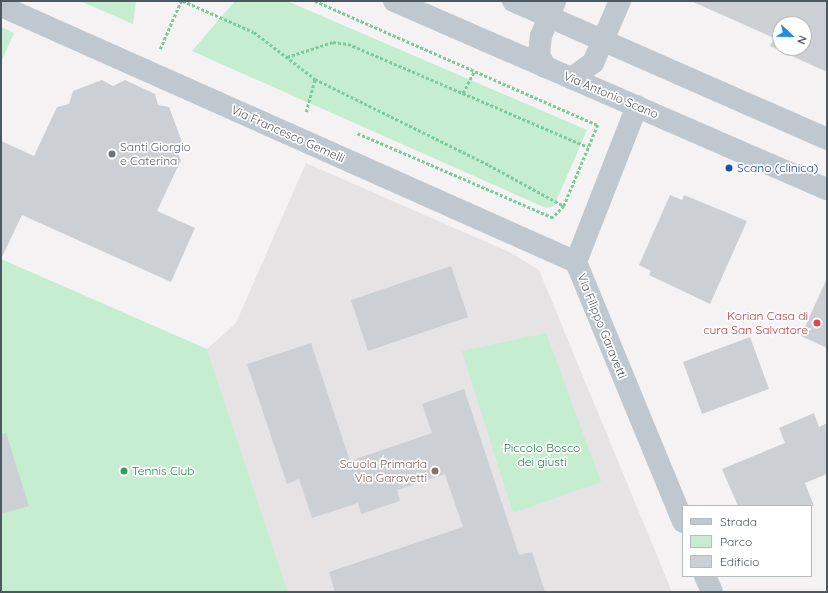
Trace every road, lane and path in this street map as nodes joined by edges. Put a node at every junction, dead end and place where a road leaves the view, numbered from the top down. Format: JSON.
{"nodes":[{"id":1,"x":182,"y":1,"type":"edge"},
{"id":2,"x":315,"y":1,"type":"edge"},
{"id":3,"x":394,"y":1,"type":"edge"},
{"id":4,"x":513,"y":1,"type":"edge"},
{"id":5,"x":620,"y":1,"type":"edge"},
{"id":6,"x":1,"y":6,"type":"edge"},
{"id":7,"x":551,"y":9,"type":"edge"},
{"id":8,"x":603,"y":40,"type":"junction"},
{"id":9,"x":153,"y":46,"type":"dead end"},
{"id":10,"x":160,"y":49,"type":"junction"},
{"id":11,"x":167,"y":52,"type":"dead end"},
{"id":12,"x":286,"y":57,"type":"junction"},
{"id":13,"x":545,"y":67,"type":"junction"},
{"id":14,"x":474,"y":71,"type":"junction"},
{"id":15,"x":572,"y":78,"type":"junction"},
{"id":16,"x":315,"y":79,"type":"junction"},
{"id":17,"x":463,"y":93,"type":"junction"},
{"id":18,"x":637,"y":106,"type":"junction"},
{"id":19,"x":299,"y":109,"type":"dead end"},
{"id":20,"x":306,"y":112,"type":"junction"},
{"id":21,"x":313,"y":115,"type":"dead end"},
{"id":22,"x":350,"y":130,"type":"dead end"},
{"id":23,"x":827,"y":140,"type":"edge"},
{"id":24,"x":588,"y":147,"type":"junction"},
{"id":25,"x":827,"y":189,"type":"edge"},
{"id":26,"x":564,"y":206,"type":"junction"},
{"id":27,"x":576,"y":262,"type":"junction"},
{"id":28,"x":682,"y":520,"type":"edge"},
{"id":29,"x":705,"y":577,"type":"edge"},
{"id":30,"x":712,"y":592,"type":"edge"}],
"edges":[{"from":1,"to":10,"type":"path"},
{"from":1,"to":12,"type":"path"},
{"from":2,"to":14,"type":"path"},
{"from":3,"to":13,"type":"street","name":"Via Antonio Scano"},
{"from":4,"to":7,"type":"street"},
{"from":5,"to":8,"type":"street"},
{"from":6,"to":27,"type":"street","name":"Via Francesco Gemelli"},
{"from":7,"to":8,"type":"street"},
{"from":7,"to":13,"type":"street"},
{"from":8,"to":15,"type":"street"},
{"from":8,"to":23,"type":"street"},
{"from":9,"to":10,"type":"path"},
{"from":10,"to":11,"type":"path"},
{"from":12,"to":16,"type":"path"},
{"from":12,"to":17,"type":"path"},
{"from":13,"to":15,"type":"street","name":"Via Antonio Scano"},
{"from":14,"to":17,"type":"path"},
{"from":14,"to":24,"type":"path"},
{"from":15,"to":18,"type":"street","name":"Via Antonio Scano"},
{"from":16,"to":20,"type":"path"},
{"from":16,"to":26,"type":"path"},
{"from":17,"to":24,"type":"path"},
{"from":18,"to":25,"type":"street","name":"Via Antonio Scano"},
{"from":18,"to":27,"type":"street","name":"Via Filippo Garavetti"},
{"from":19,"to":20,"type":"path"},
{"from":20,"to":21,"type":"path"},
{"from":22,"to":26,"type":"path"},
{"from":24,"to":26,"type":"path"},
{"from":27,"to":28,"type":"street","name":"Via Filippo Garavetti"},
{"from":29,"to":30,"type":"street"}]}
